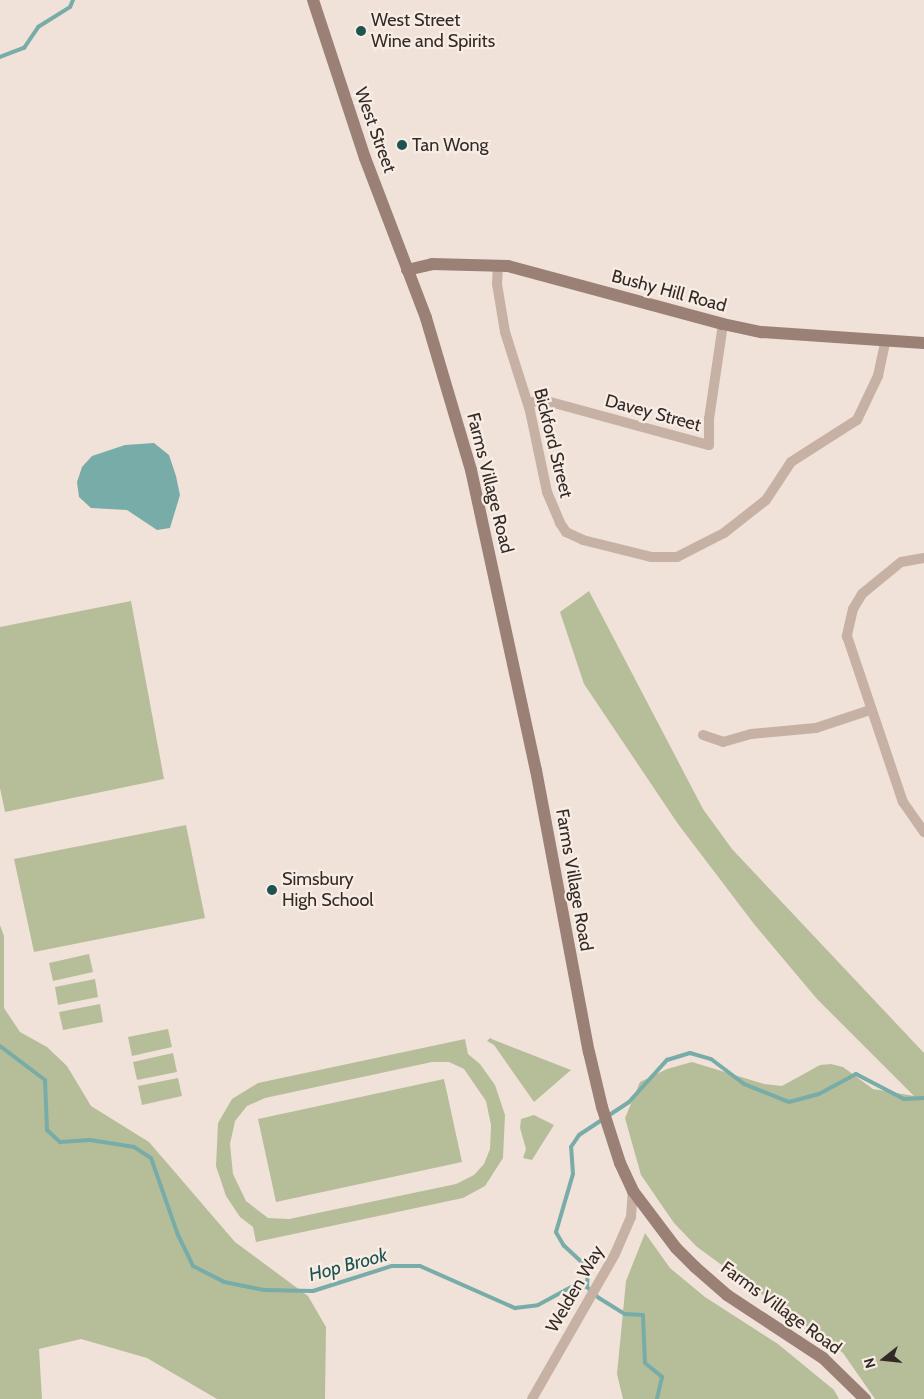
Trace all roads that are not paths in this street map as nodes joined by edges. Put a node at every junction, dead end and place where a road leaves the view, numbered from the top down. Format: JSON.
{"nodes":[{"id":1,"x":313,"y":0,"type":"edge"},
{"id":2,"x":498,"y":265,"type":"junction"},
{"id":3,"x":408,"y":270,"type":"junction"},
{"id":4,"x":723,"y":324,"type":"junction"},
{"id":5,"x":885,"y":343,"type":"junction"},
{"id":6,"x":924,"y":344,"type":"edge"},
{"id":7,"x":528,"y":403,"type":"junction"},
{"id":8,"x":924,"y":558,"type":"edge"},
{"id":9,"x":870,"y":710,"type":"junction"},
{"id":10,"x":703,"y":735,"type":"dead end"},
{"id":11,"x":924,"y":832,"type":"edge"},
{"id":12,"x":633,"y":1191,"type":"junction"},
{"id":13,"x":532,"y":1399,"type":"edge"},
{"id":14,"x":865,"y":1399,"type":"edge"}],
"edges":[{"from":1,"to":3,"type":"main road","name":"West Street"},
{"from":2,"to":3,"type":"main road","name":"Bushy Hill Road"},
{"from":2,"to":4,"type":"main road","name":"Bushy Hill Road"},
{"from":2,"to":7,"type":"street","name":"Bickford Street"},
{"from":3,"to":12,"type":"main road","name":"Farms Village Road"},
{"from":4,"to":5,"type":"main road","name":"Bushy Hill Road"},
{"from":4,"to":7,"type":"street","name":"Davey Street"},
{"from":5,"to":6,"type":"main road","name":"Bushy Hill Road"},
{"from":5,"to":7,"type":"street","name":"Bickford Street"},
{"from":8,"to":9,"type":"street"},
{"from":9,"to":10,"type":"street"},
{"from":9,"to":11,"type":"street"},
{"from":12,"to":13,"type":"street","name":"Welden Way"},
{"from":12,"to":14,"type":"main road","name":"Farms Village Road"}]}
